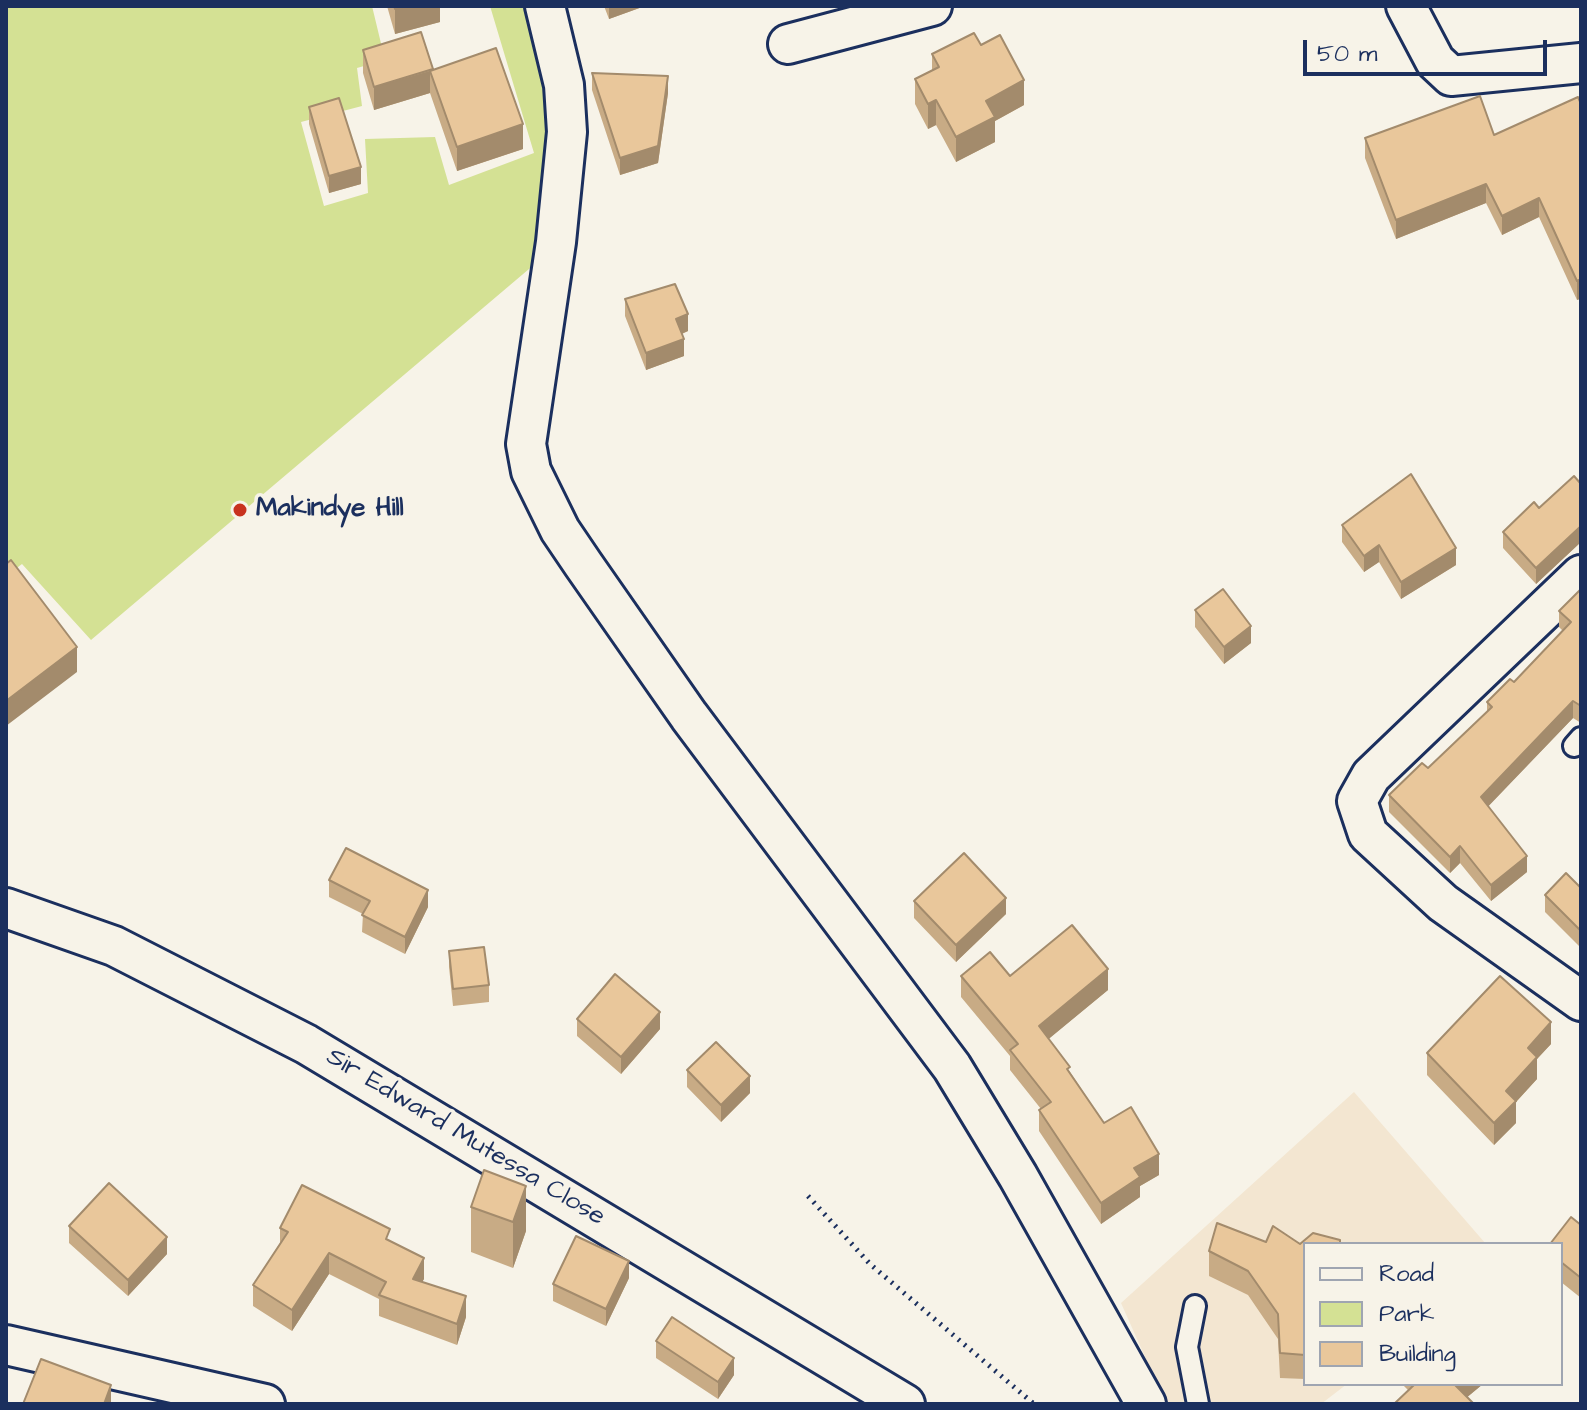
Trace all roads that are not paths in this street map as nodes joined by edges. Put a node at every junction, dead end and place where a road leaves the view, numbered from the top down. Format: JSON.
{"nodes":[{"id":1,"x":545,"y":6,"type":"edge"},
{"id":2,"x":932,"y":6,"type":"edge"},
{"id":3,"x":1406,"y":6,"type":"edge"},
{"id":4,"x":788,"y":44,"type":"dead end"},
{"id":5,"x":1581,"y":63,"type":"edge"},
{"id":6,"x":1581,"y":575,"type":"edge"},
{"id":7,"x":6,"y":908,"type":"edge"},
{"id":8,"x":1581,"y":1001,"type":"edge"},
{"id":9,"x":1195,"y":1306,"type":"dead end"},
{"id":10,"x":6,"y":1345,"type":"edge"},
{"id":11,"x":265,"y":1404,"type":"edge"},
{"id":12,"x":905,"y":1404,"type":"edge"},
{"id":13,"x":1146,"y":1404,"type":"edge"},
{"id":14,"x":1198,"y":1404,"type":"edge"}],
"edges":[{"from":1,"to":13,"type":"street"},
{"from":2,"to":4,"type":"street"},
{"from":3,"to":5,"type":"street"},
{"from":6,"to":8,"type":"street"},
{"from":7,"to":12,"type":"street","name":"Sir Edward Mutessa Close"},
{"from":9,"to":14,"type":"lane"},
{"from":10,"to":11,"type":"street"}]}
